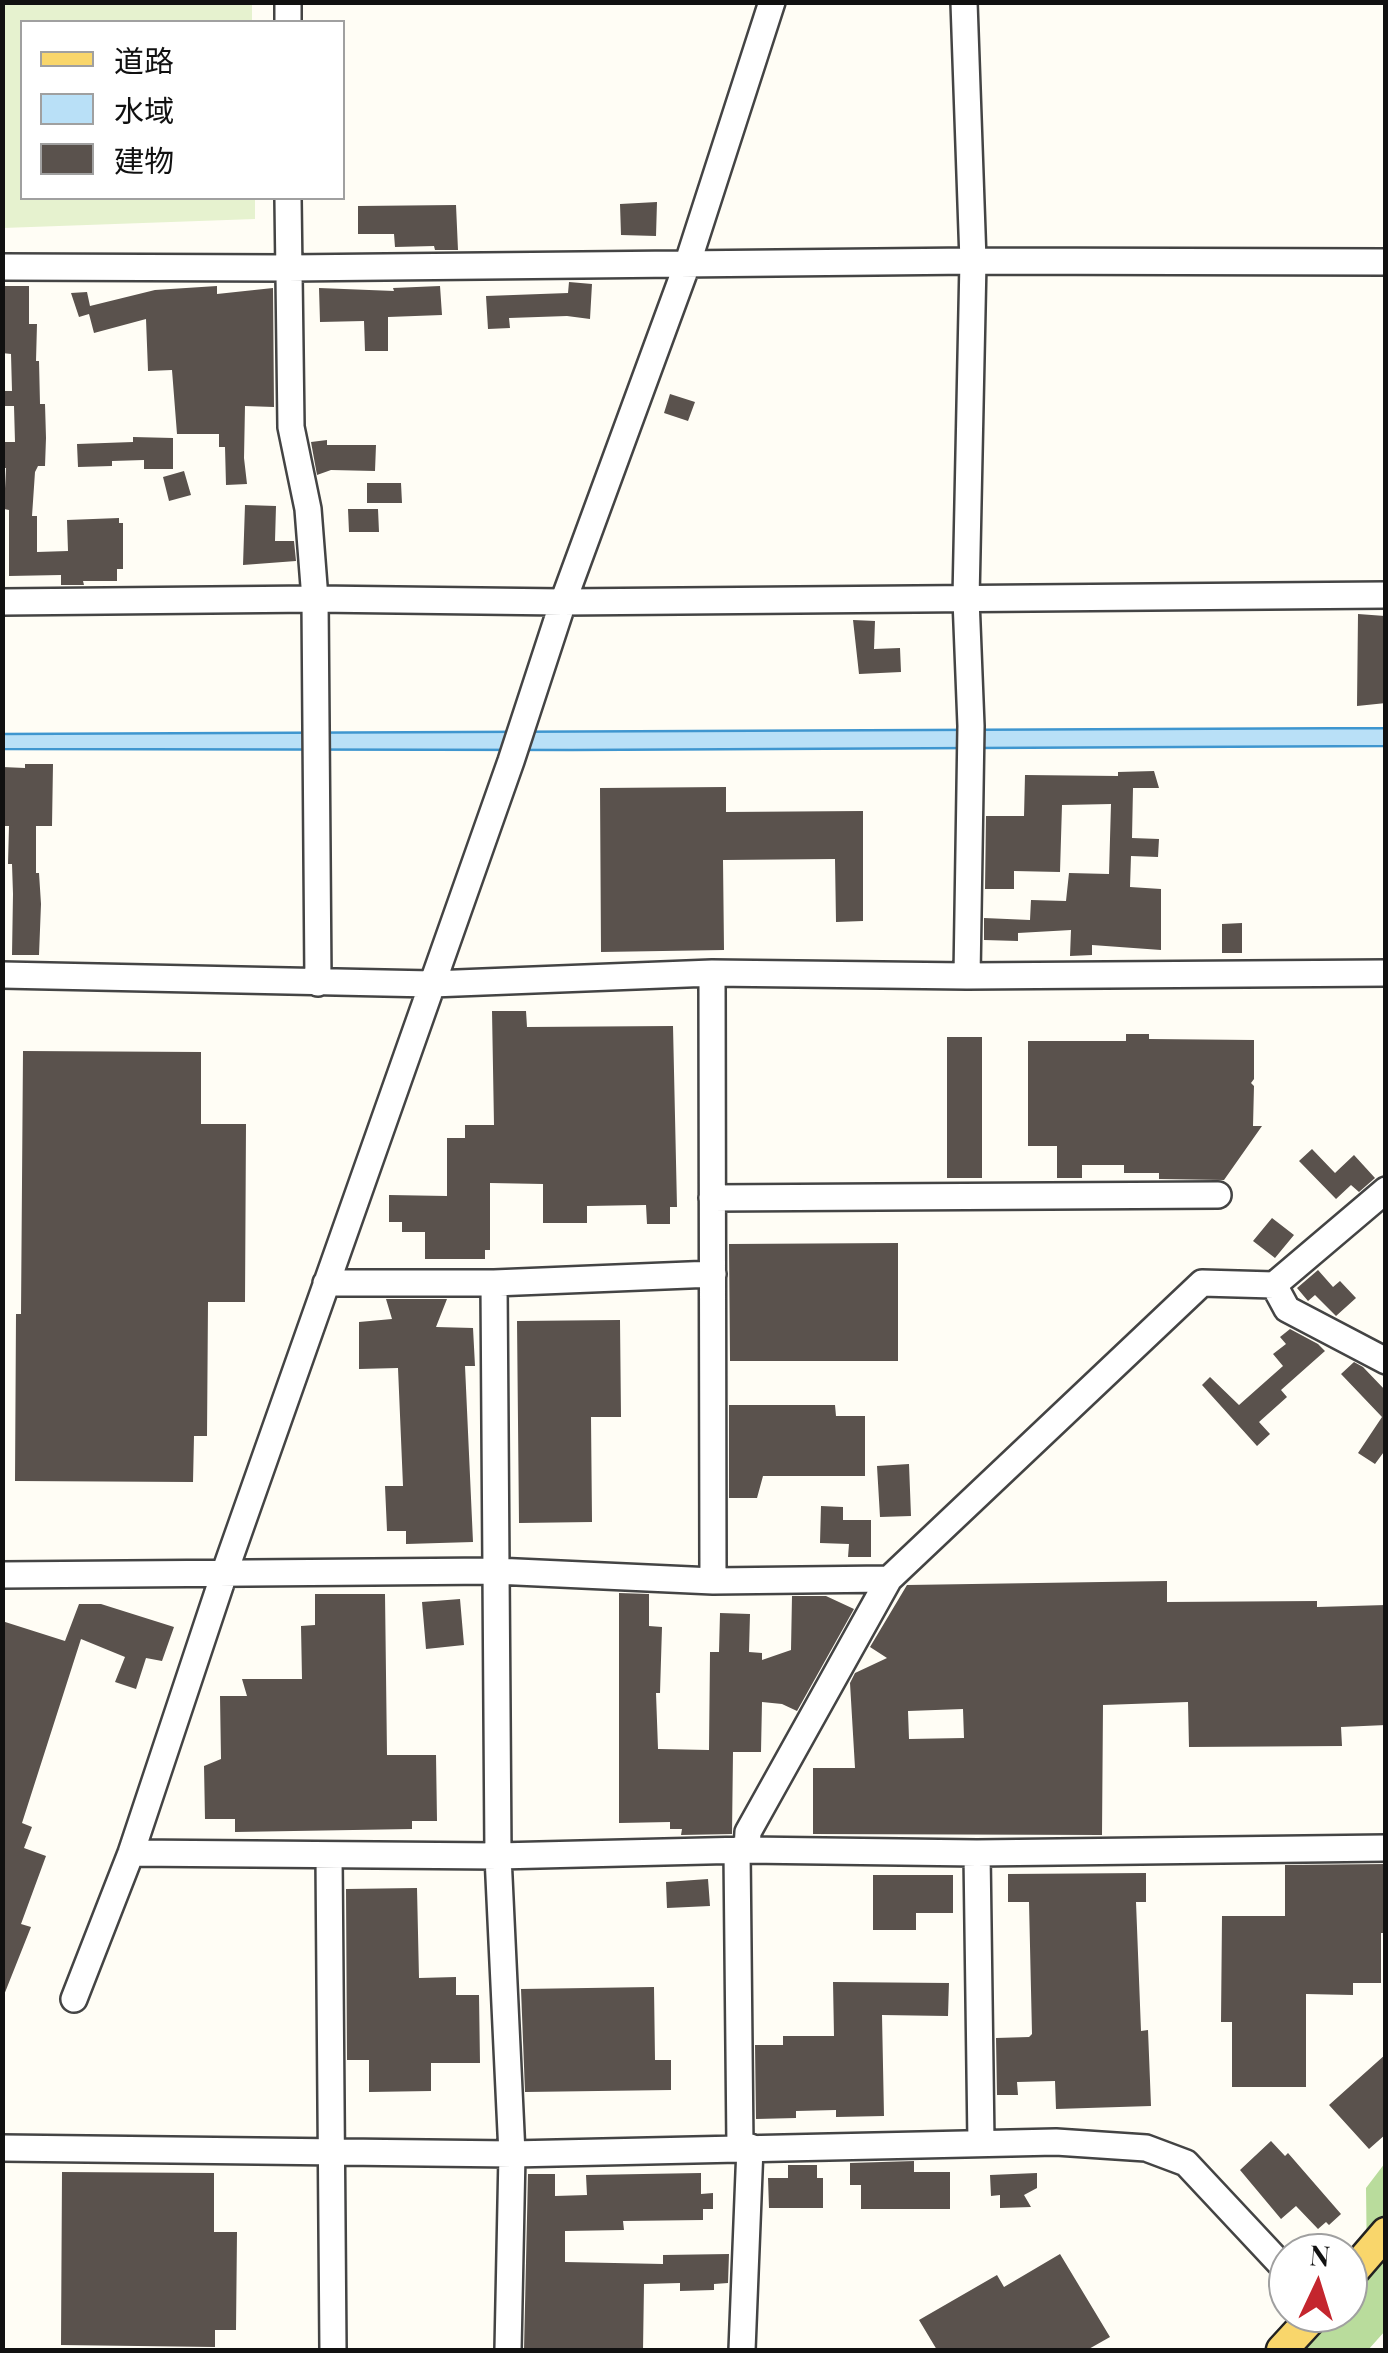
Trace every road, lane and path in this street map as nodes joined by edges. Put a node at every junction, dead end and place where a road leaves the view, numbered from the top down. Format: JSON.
{"nodes":[{"id":1,"x":772,"y":2,"type":"edge"},
{"id":2,"x":964,"y":2,"type":"edge"},
{"id":3,"x":288,"y":200,"type":"edge"},
{"id":4,"x":973,"y":261,"type":"junction"},
{"id":5,"x":688,"y":262,"type":"junction"},
{"id":6,"x":1386,"y":262,"type":"edge"},
{"id":7,"x":2,"y":267,"type":"edge"},
{"id":8,"x":288,"y":268,"type":"junction"},
{"id":9,"x":1386,"y":594,"type":"edge"},
{"id":10,"x":315,"y":599,"type":"junction"},
{"id":11,"x":966,"y":599,"type":"junction"},
{"id":12,"x":2,"y":602,"type":"edge"},
{"id":13,"x":562,"y":602,"type":"junction"},
{"id":14,"x":712,"y":973,"type":"junction"},
{"id":15,"x":1386,"y":973,"type":"edge"},
{"id":16,"x":2,"y":975,"type":"edge"},
{"id":17,"x":967,"y":976,"type":"junction"},
{"id":18,"x":318,"y":983,"type":"junction"},
{"id":19,"x":432,"y":984,"type":"junction"},
{"id":20,"x":1386,"y":1190,"type":"edge"},
{"id":21,"x":1218,"y":1195,"type":"dead end"},
{"id":22,"x":712,"y":1198,"type":"junction"},
{"id":23,"x":713,"y":1274,"type":"junction"},
{"id":24,"x":326,"y":1282,"type":"junction"},
{"id":25,"x":494,"y":1283,"type":"junction"},
{"id":26,"x":1274,"y":1285,"type":"junction"},
{"id":27,"x":1386,"y":1361,"type":"edge"},
{"id":28,"x":495,"y":1571,"type":"junction"},
{"id":29,"x":2,"y":1574,"type":"edge"},
{"id":30,"x":224,"y":1574,"type":"junction"},
{"id":31,"x":889,"y":1579,"type":"junction"},
{"id":32,"x":713,"y":1581,"type":"junction"},
{"id":33,"x":1386,"y":1848,"type":"edge"},
{"id":34,"x":742,"y":1850,"type":"junction"},
{"id":35,"x":132,"y":1852,"type":"junction"},
{"id":36,"x":977,"y":1852,"type":"junction"},
{"id":37,"x":329,"y":1856,"type":"junction"},
{"id":38,"x":498,"y":1856,"type":"junction"},
{"id":39,"x":74,"y":1999,"type":"dead end"},
{"id":40,"x":981,"y":2143,"type":"junction"},
{"id":41,"x":745,"y":2147,"type":"junction"},
{"id":42,"x":2,"y":2148,"type":"edge"},
{"id":43,"x":331,"y":2154,"type":"junction"},
{"id":44,"x":512,"y":2154,"type":"junction"},
{"id":45,"x":1386,"y":2233,"type":"edge"},
{"id":46,"x":1268,"y":2251,"type":"edge"},
{"id":47,"x":1368,"y":2253,"type":"edge"},
{"id":48,"x":333,"y":2350,"type":"edge"},
{"id":49,"x":508,"y":2350,"type":"edge"},
{"id":50,"x":742,"y":2350,"type":"edge"}],
"edges":[{"from":1,"to":5,"type":"street"},
{"from":2,"to":4,"type":"street"},
{"from":3,"to":8,"type":"street"},
{"from":4,"to":5,"type":"street"},
{"from":4,"to":6,"type":"street"},
{"from":4,"to":11,"type":"street"},
{"from":5,"to":8,"type":"street"},
{"from":5,"to":13,"type":"street"},
{"from":7,"to":8,"type":"street"},
{"from":8,"to":10,"type":"street"},
{"from":9,"to":11,"type":"street"},
{"from":10,"to":12,"type":"street"},
{"from":10,"to":13,"type":"street"},
{"from":10,"to":18,"type":"street"},
{"from":11,"to":13,"type":"street"},
{"from":11,"to":17,"type":"street"},
{"from":13,"to":19,"type":"street"},
{"from":14,"to":17,"type":"street"},
{"from":14,"to":19,"type":"street"},
{"from":14,"to":22,"type":"street"},
{"from":15,"to":17,"type":"street"},
{"from":16,"to":18,"type":"street"},
{"from":18,"to":19,"type":"street"},
{"from":19,"to":24,"type":"street"},
{"from":20,"to":26,"type":"street"},
{"from":21,"to":22,"type":"street"},
{"from":22,"to":23,"type":"street"},
{"from":23,"to":25,"type":"street"},
{"from":23,"to":32,"type":"street"},
{"from":24,"to":25,"type":"street"},
{"from":24,"to":30,"type":"street"},
{"from":25,"to":28,"type":"street"},
{"from":26,"to":27,"type":"street"},
{"from":26,"to":31,"type":"street"},
{"from":28,"to":30,"type":"street"},
{"from":28,"to":32,"type":"street"},
{"from":28,"to":38,"type":"street"},
{"from":29,"to":30,"type":"street"},
{"from":30,"to":35,"type":"street"},
{"from":31,"to":32,"type":"street"},
{"from":31,"to":34,"type":"street"},
{"from":33,"to":36,"type":"street"},
{"from":34,"to":36,"type":"street"},
{"from":34,"to":38,"type":"street"},
{"from":34,"to":41,"type":"street"},
{"from":35,"to":37,"type":"street"},
{"from":35,"to":39,"type":"street"},
{"from":36,"to":40,"type":"street"},
{"from":37,"to":38,"type":"street"},
{"from":37,"to":43,"type":"street"},
{"from":38,"to":44,"type":"street"},
{"from":40,"to":41,"type":"street"},
{"from":40,"to":46,"type":"street"},
{"from":41,"to":44,"type":"street"},
{"from":41,"to":50,"type":"street"},
{"from":42,"to":43,"type":"street"},
{"from":43,"to":44,"type":"street"},
{"from":43,"to":48,"type":"street"},
{"from":44,"to":49,"type":"street"},
{"from":45,"to":47,"type":"main road"}]}
